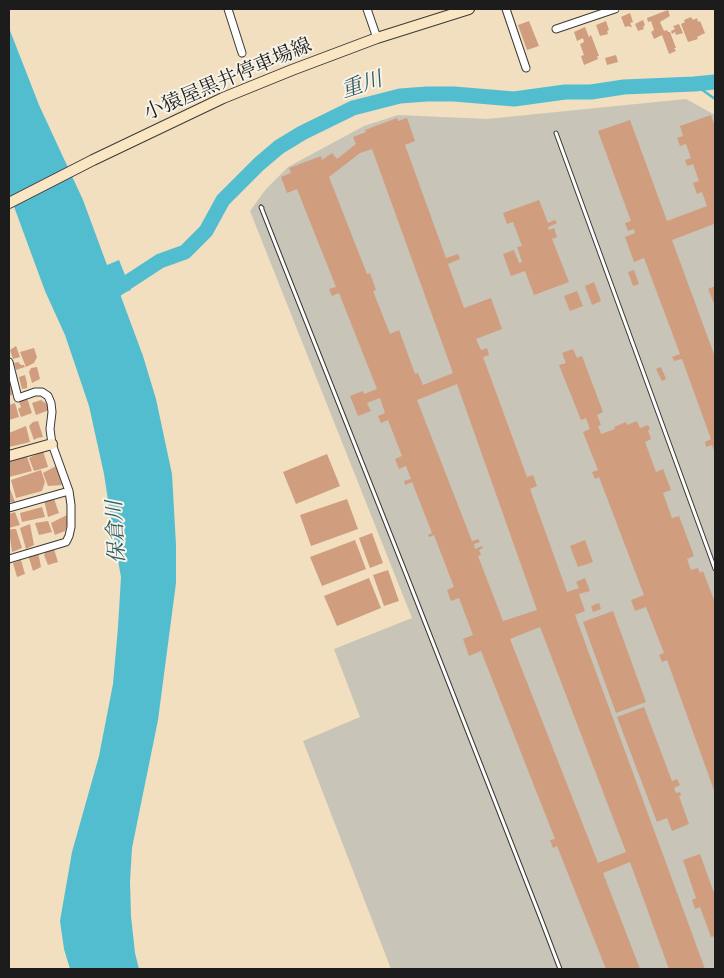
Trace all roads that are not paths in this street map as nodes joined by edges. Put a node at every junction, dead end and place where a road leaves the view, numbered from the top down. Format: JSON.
{"nodes":[{"id":1,"x":228,"y":9,"type":"edge"},
{"id":2,"x":367,"y":9,"type":"edge"},
{"id":3,"x":469,"y":9,"type":"edge"},
{"id":4,"x":506,"y":9,"type":"edge"},
{"id":5,"x":615,"y":9,"type":"edge"},
{"id":6,"x":556,"y":29,"type":"dead end"},
{"id":7,"x":377,"y":38,"type":"junction"},
{"id":8,"x":242,"y":53,"type":"dead end"},
{"id":9,"x":526,"y":68,"type":"dead end"},
{"id":10,"x":556,"y":133,"type":"dead end"},
{"id":11,"x":9,"y":203,"type":"edge"},
{"id":12,"x":262,"y":208,"type":"dead end"},
{"id":13,"x":9,"y":362,"type":"edge"},
{"id":14,"x":18,"y":398,"type":"junction"},
{"id":15,"x":9,"y":400,"type":"edge"},
{"id":16,"x":52,"y":444,"type":"junction"},
{"id":17,"x":9,"y":456,"type":"edge"},
{"id":18,"x":69,"y":491,"type":"junction"},
{"id":19,"x":9,"y":508,"type":"edge"},
{"id":20,"x":9,"y":559,"type":"edge"},
{"id":21,"x":715,"y":569,"type":"edge"},
{"id":22,"x":560,"y":969,"type":"edge"}],
"edges":[{"from":1,"to":8,"type":"street"},
{"from":2,"to":7,"type":"street"},
{"from":3,"to":7,"type":"main road","name":"小猿屋黒井停車場線"},
{"from":4,"to":9,"type":"street"},
{"from":5,"to":6,"type":"street"},
{"from":7,"to":11,"type":"main road","name":"小猿屋黒井停車場線"},
{"from":10,"to":21,"type":"lane"},
{"from":12,"to":22,"type":"lane"},
{"from":13,"to":14,"type":"street"},
{"from":14,"to":15,"type":"street"},
{"from":14,"to":16,"type":"street"},
{"from":16,"to":17,"type":"main road"},
{"from":16,"to":18,"type":"street"},
{"from":18,"to":19,"type":"street"},
{"from":18,"to":20,"type":"street"}]}
